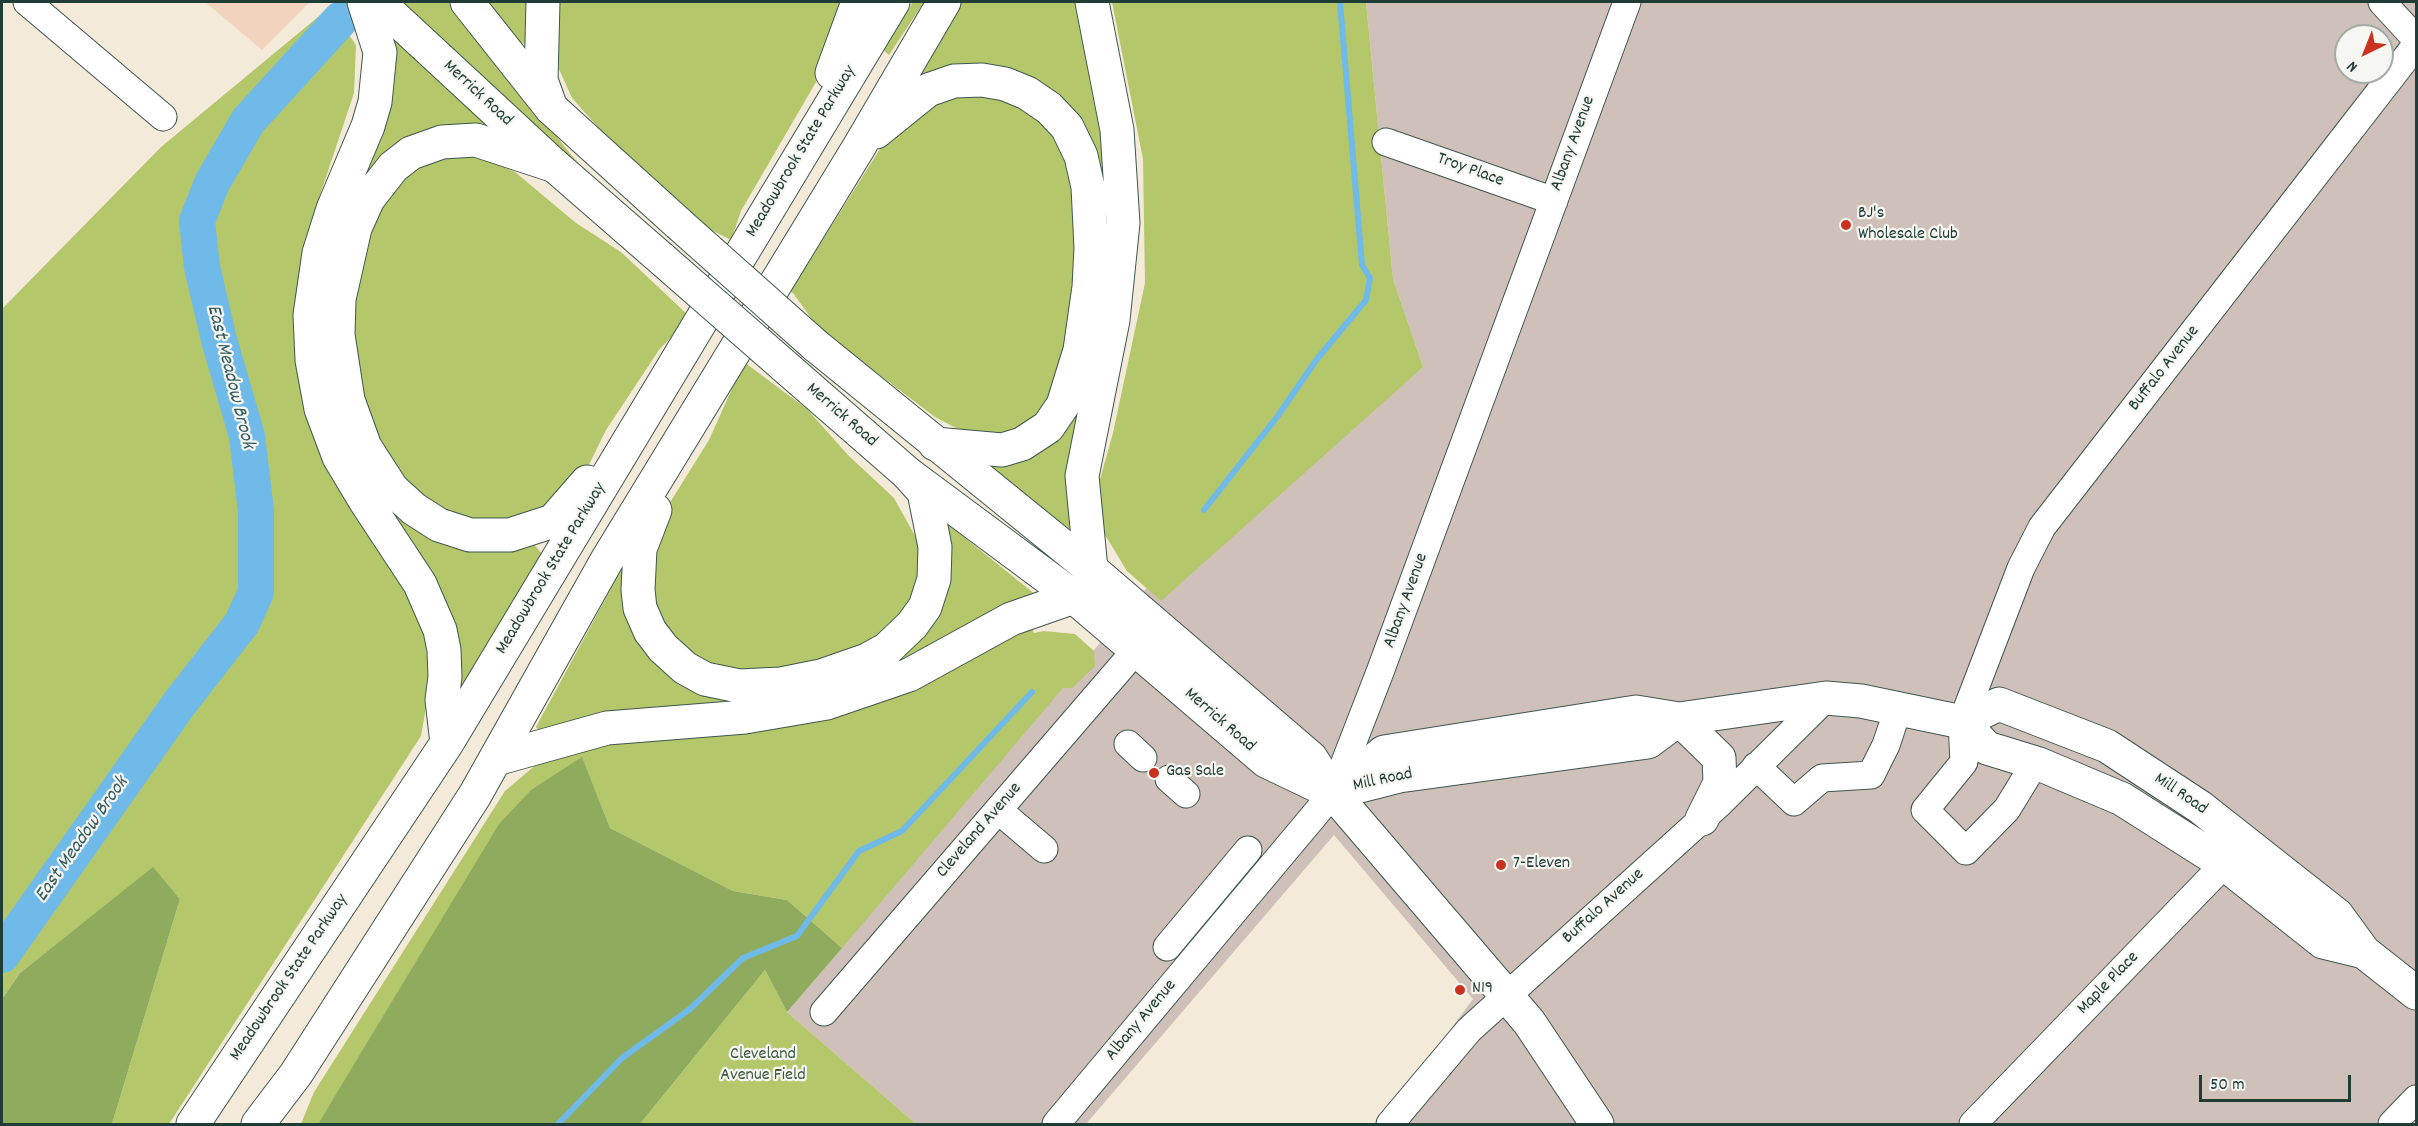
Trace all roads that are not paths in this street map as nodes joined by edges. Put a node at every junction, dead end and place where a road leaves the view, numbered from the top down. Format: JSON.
{"nodes":[{"id":1,"x":27,"y":2,"type":"edge"},
{"id":2,"x":364,"y":2,"type":"edge"},
{"id":3,"x":378,"y":2,"type":"edge"},
{"id":4,"x":467,"y":2,"type":"edge"},
{"id":5,"x":543,"y":2,"type":"edge"},
{"id":6,"x":858,"y":2,"type":"edge"},
{"id":7,"x":893,"y":2,"type":"edge"},
{"id":8,"x":944,"y":2,"type":"edge"},
{"id":9,"x":1092,"y":2,"type":"edge"},
{"id":10,"x":1627,"y":2,"type":"edge"},
{"id":11,"x":2382,"y":2,"type":"edge"},
{"id":12,"x":2416,"y":39,"type":"edge"},
{"id":13,"x":2416,"y":45,"type":"edge"},
{"id":14,"x":551,"y":108,"type":"junction"},
{"id":15,"x":163,"y":117,"type":"dead end"},
{"id":16,"x":808,"y":139,"type":"junction"},
{"id":17,"x":1386,"y":142,"type":"dead end"},
{"id":18,"x":859,"y":147,"type":"junction"},
{"id":19,"x":555,"y":166,"type":"junction"},
{"id":20,"x":1554,"y":201,"type":"junction"},
{"id":21,"x":645,"y":415,"type":"junction"},
{"id":22,"x":684,"y":435,"type":"junction"},
{"id":23,"x":935,"y":444,"type":"junction"},
{"id":24,"x":907,"y":473,"type":"junction"},
{"id":25,"x":1091,"y":569,"type":"junction"},
{"id":26,"x":1074,"y":597,"type":"junction"},
{"id":27,"x":1136,"y":650,"type":"junction"},
{"id":28,"x":1826,"y":698,"type":"junction"},
{"id":29,"x":1898,"y":709,"type":"junction"},
{"id":30,"x":1679,"y":719,"type":"junction"},
{"id":31,"x":1962,"y":722,"type":"junction"},
{"id":32,"x":447,"y":743,"type":"junction"},
{"id":33,"x":496,"y":759,"type":"junction"},
{"id":34,"x":2035,"y":763,"type":"junction"},
{"id":35,"x":1756,"y":766,"type":"junction"},
{"id":36,"x":1333,"y":792,"type":"junction"},
{"id":37,"x":998,"y":810,"type":"junction"},
{"id":38,"x":1702,"y":819,"type":"junction"},
{"id":39,"x":1044,"y":849,"type":"dead end"},
{"id":40,"x":1248,"y":850,"type":"dead end"},
{"id":41,"x":2235,"y":854,"type":"junction"},
{"id":42,"x":1167,"y":947,"type":"dead end"},
{"id":43,"x":2416,"y":993,"type":"edge"},
{"id":44,"x":1509,"y":997,"type":"junction"},
{"id":45,"x":825,"y":1012,"type":"dead end"},
{"id":46,"x":296,"y":1074,"type":"junction"},
{"id":47,"x":2416,"y":1099,"type":"edge"},
{"id":48,"x":193,"y":1125,"type":"edge"},
{"id":49,"x":258,"y":1125,"type":"edge"},
{"id":50,"x":288,"y":1125,"type":"edge"},
{"id":51,"x":1056,"y":1125,"type":"edge"},
{"id":52,"x":1390,"y":1125,"type":"edge"},
{"id":53,"x":1597,"y":1125,"type":"edge"},
{"id":54,"x":1973,"y":1125,"type":"edge"},
{"id":55,"x":2392,"y":1125,"type":"edge"}],
"edges":[{"from":1,"to":15,"type":"street"},
{"from":2,"to":32,"type":"main road"},
{"from":3,"to":19,"type":"main road","name":"Merrick Road"},
{"from":4,"to":14,"type":"main road","name":"Merrick Road"},
{"from":5,"to":14,"type":"main road"},
{"from":6,"to":16,"type":"main road"},
{"from":7,"to":16,"type":"main road","name":"Meadowbrook State Parkway"},
{"from":8,"to":18,"type":"main road"},
{"from":9,"to":25,"type":"main road"},
{"from":10,"to":20,"type":"street","name":"Albany Avenue"},
{"from":11,"to":12,"type":"street"},
{"from":13,"to":31,"type":"street","name":"Buffalo Avenue"},
{"from":14,"to":23,"type":"main road","name":"Merrick Road","bridge":true},
{"from":16,"to":21,"type":"main road","name":"Meadowbrook State Parkway"},
{"from":17,"to":20,"type":"street","name":"Troy Place"},
{"from":18,"to":22,"type":"main road"},
{"from":18,"to":23,"type":"main road"},
{"from":19,"to":21,"type":"main road"},
{"from":19,"to":24,"type":"main road","name":"Merrick Road","bridge":true},
{"from":20,"to":36,"type":"street","name":"Albany Avenue"},
{"from":21,"to":32,"type":"main road","name":"Meadowbrook State Parkway"},
{"from":22,"to":24,"type":"main road"},
{"from":22,"to":33,"type":"main road"},
{"from":23,"to":25,"type":"main road","name":"Merrick Road"},
{"from":24,"to":26,"type":"main road","name":"Merrick Road"},
{"from":25,"to":36,"type":"main road","name":"Merrick Road"},
{"from":26,"to":27,"type":"main road","name":"Merrick Road"},
{"from":26,"to":33,"type":"main road"},
{"from":27,"to":36,"type":"main road","name":"Merrick Road"},
{"from":27,"to":37,"type":"street","name":"Cleveland Avenue"},
{"from":28,"to":29,"type":"main road","name":"Mill Road"},
{"from":28,"to":30,"type":"main road","name":"Mill Road"},
{"from":28,"to":35,"type":"street","name":"Buffalo Avenue"},
{"from":29,"to":31,"type":"main road","name":"Mill Road"},
{"from":29,"to":35,"type":"street"},
{"from":30,"to":36,"type":"main road","name":"Mill Road"},
{"from":30,"to":38,"type":"main road"},
{"from":31,"to":34,"type":"main road","name":"Mill Road"},
{"from":31,"to":34,"type":"street"},
{"from":31,"to":41,"type":"main road","name":"Mill Road"},
{"from":32,"to":48,"type":"main road","name":"Meadowbrook State Parkway"},
{"from":33,"to":46,"type":"main road"},
{"from":34,"to":41,"type":"main road","name":"Mill Road"},
{"from":35,"to":38,"type":"street","name":"Buffalo Avenue"},
{"from":36,"to":44,"type":"main road","name":"Merrick Road"},
{"from":36,"to":51,"type":"street","name":"Albany Avenue"},
{"from":37,"to":39,"type":"street"},
{"from":37,"to":45,"type":"street","name":"Cleveland Avenue"},
{"from":38,"to":44,"type":"street","name":"Buffalo Avenue"},
{"from":40,"to":42,"type":"street"},
{"from":41,"to":43,"type":"main road","name":"Mill Road"},
{"from":41,"to":54,"type":"street","name":"Maple Place"},
{"from":44,"to":52,"type":"street","name":"Buffalo Avenue"},
{"from":44,"to":53,"type":"main road","name":"Merrick Road"},
{"from":46,"to":49,"type":"main road"},
{"from":46,"to":50,"type":"main road"},
{"from":47,"to":55,"type":"street"}]}
